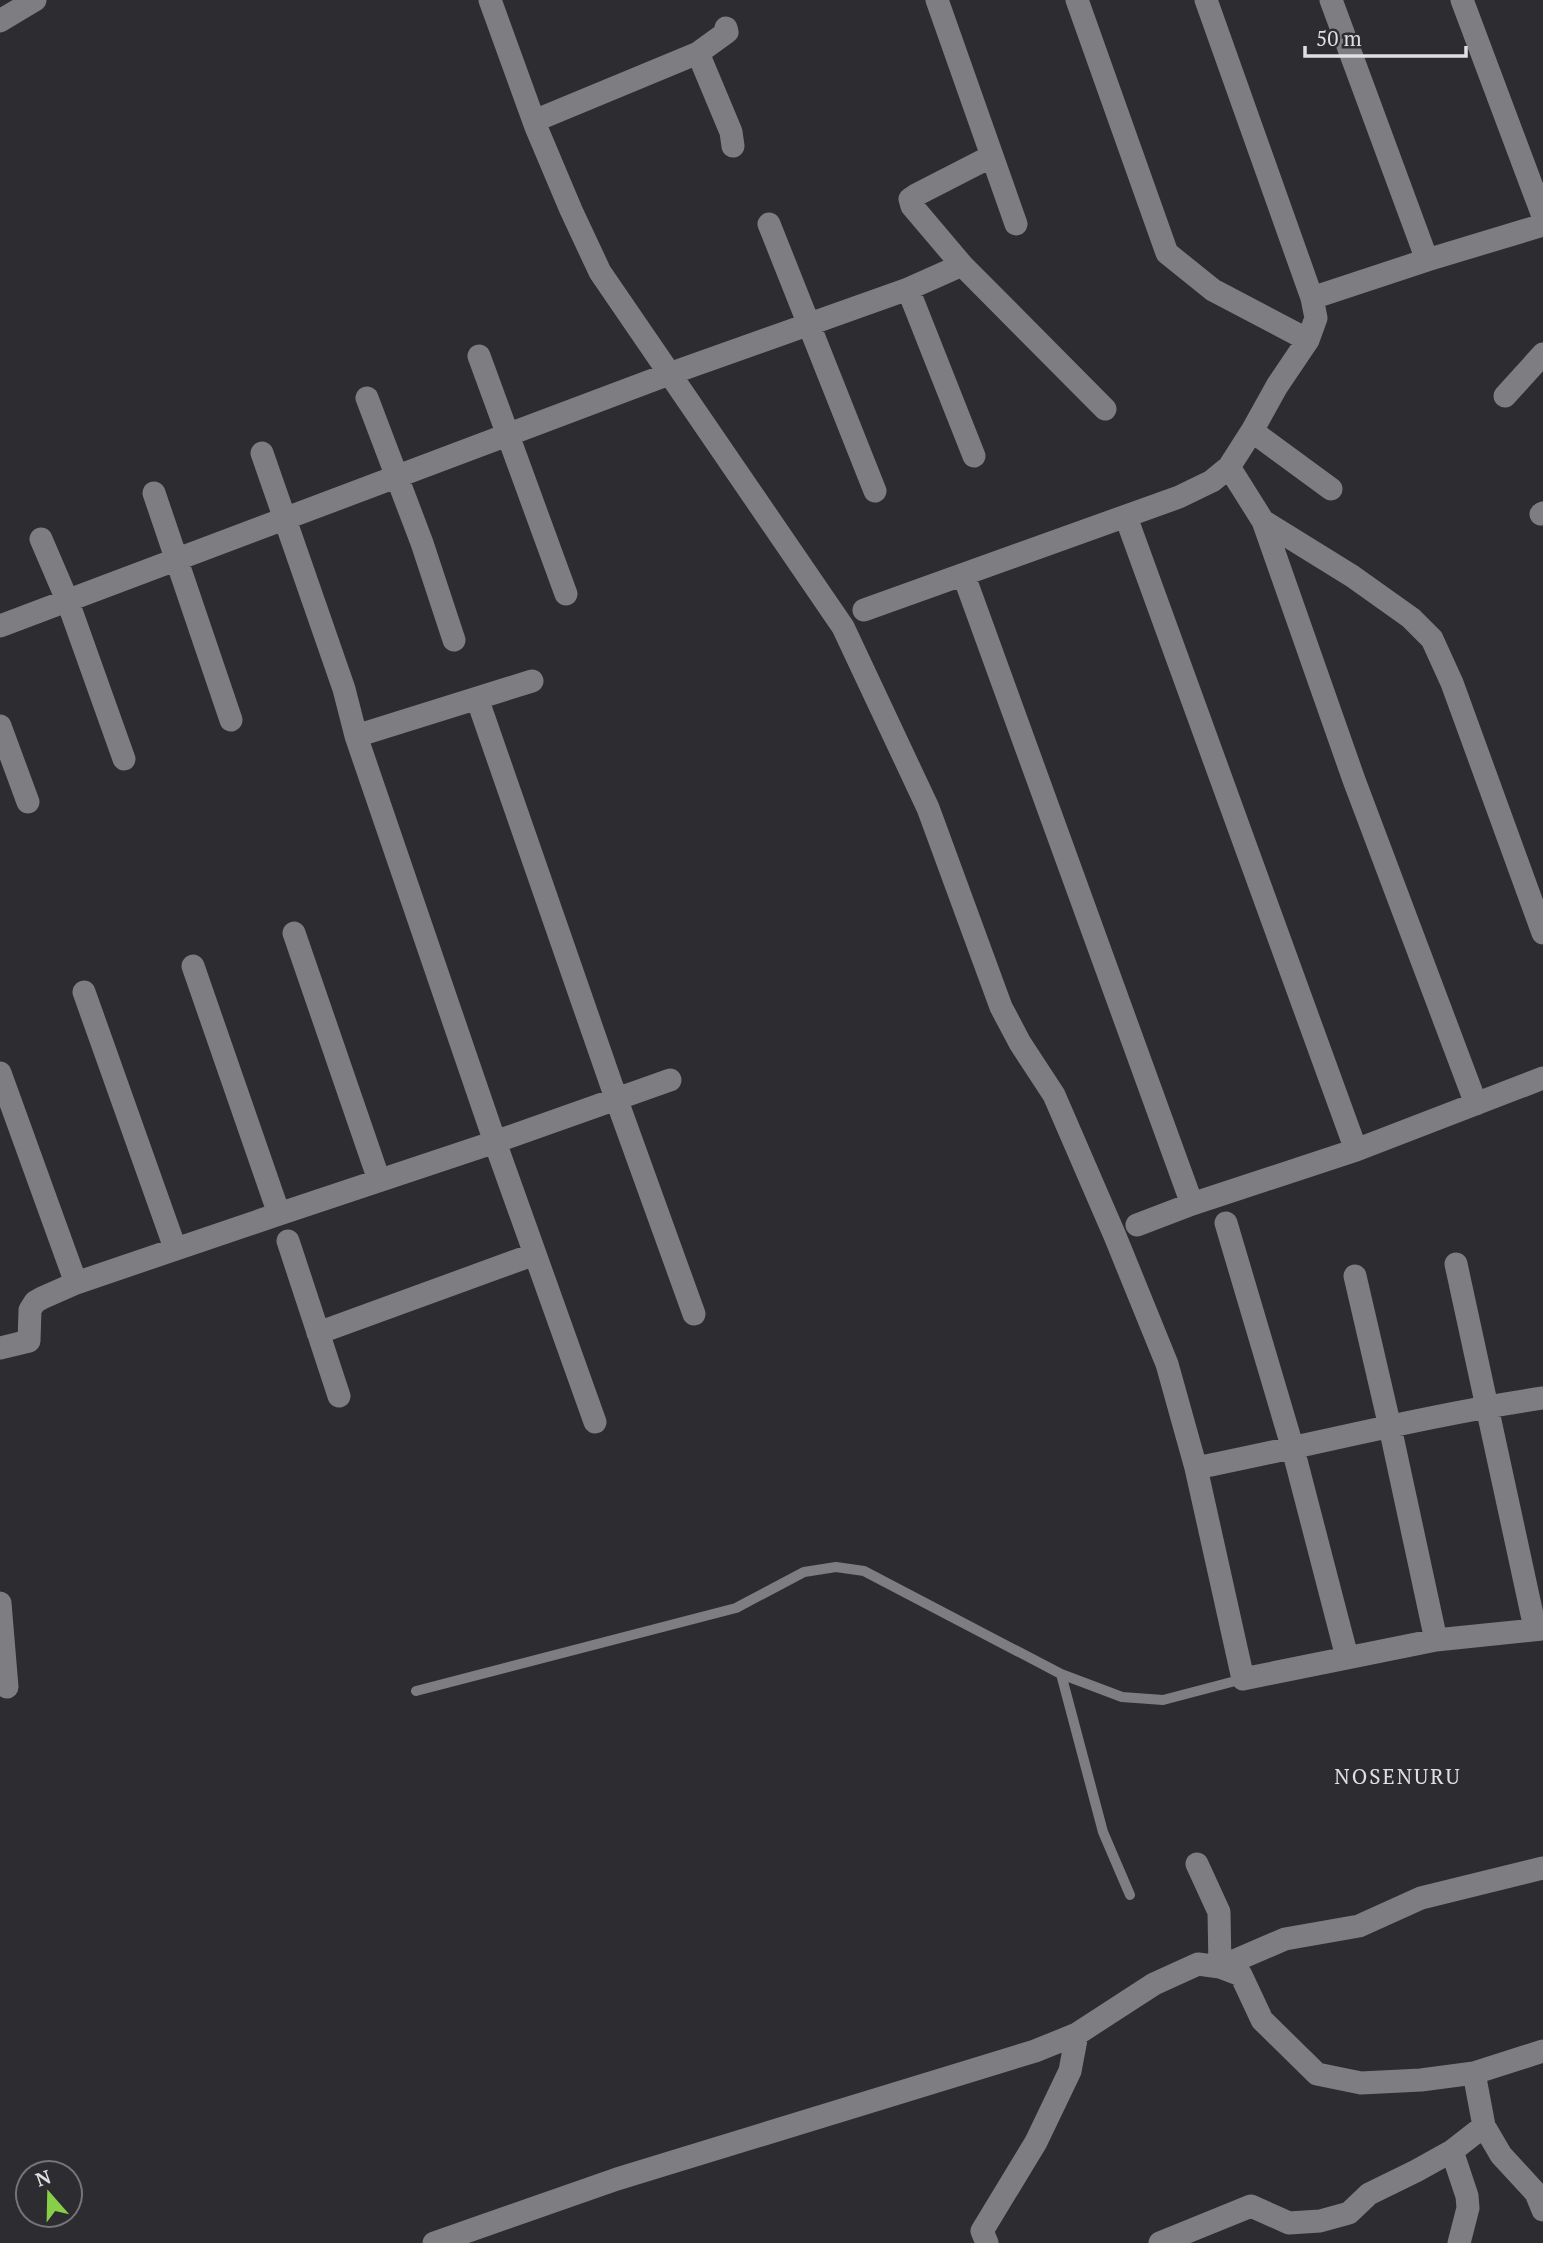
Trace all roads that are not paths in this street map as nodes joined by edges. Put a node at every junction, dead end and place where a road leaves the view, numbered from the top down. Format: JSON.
{"nodes":[{"id":1,"x":34,"y":0,"type":"edge"},
{"id":2,"x":490,"y":0,"type":"edge"},
{"id":3,"x":937,"y":0,"type":"edge"},
{"id":4,"x":1077,"y":0,"type":"edge"},
{"id":5,"x":1206,"y":0,"type":"edge"},
{"id":6,"x":1331,"y":0,"type":"edge"},
{"id":7,"x":1462,"y":0,"type":"edge"},
{"id":8,"x":0,"y":21,"type":"edge"},
{"id":9,"x":726,"y":28,"type":"dead end"},
{"id":10,"x":698,"y":53,"type":"junction"},
{"id":11,"x":534,"y":121,"type":"junction"},
{"id":12,"x":733,"y":146,"type":"dead end"},
{"id":13,"x":992,"y":156,"type":"junction"},
{"id":14,"x":1543,"y":216,"type":"edge"},
{"id":15,"x":769,"y":224,"type":"dead end"},
{"id":16,"x":1016,"y":224,"type":"dead end"},
{"id":17,"x":1543,"y":225,"type":"edge"},
{"id":18,"x":1427,"y":260,"type":"junction"},
{"id":19,"x":962,"y":265,"type":"junction"},
{"id":20,"x":908,"y":289,"type":"junction"},
{"id":21,"x":1312,"y":298,"type":"junction"},
{"id":22,"x":808,"y":326,"type":"junction"},
{"id":23,"x":1308,"y":340,"type":"junction"},
{"id":24,"x":1543,"y":354,"type":"edge"},
{"id":25,"x":479,"y":356,"type":"dead end"},
{"id":26,"x":669,"y":374,"type":"junction"},
{"id":27,"x":1505,"y":396,"type":"dead end"},
{"id":28,"x":367,"y":398,"type":"dead end"},
{"id":29,"x":1105,"y":409,"type":"dead end"},
{"id":30,"x":1252,"y":431,"type":"junction"},
{"id":31,"x":509,"y":435,"type":"junction"},
{"id":32,"x":262,"y":453,"type":"dead end"},
{"id":33,"x":974,"y":456,"type":"dead end"},
{"id":34,"x":1229,"y":467,"type":"junction"},
{"id":35,"x":398,"y":477,"type":"junction"},
{"id":36,"x":1331,"y":489,"type":"dead end"},
{"id":37,"x":875,"y":491,"type":"dead end"},
{"id":38,"x":154,"y":493,"type":"dead end"},
{"id":39,"x":1126,"y":517,"type":"junction"},
{"id":40,"x":285,"y":520,"type":"junction"},
{"id":41,"x":1263,"y":521,"type":"junction"},
{"id":42,"x":41,"y":539,"type":"dead end"},
{"id":43,"x":178,"y":560,"type":"junction"},
{"id":44,"x":964,"y":576,"type":"junction"},
{"id":45,"x":566,"y":594,"type":"dead end"},
{"id":46,"x":68,"y":602,"type":"junction"},
{"id":47,"x":864,"y":610,"type":"dead end"},
{"id":48,"x":0,"y":626,"type":"edge"},
{"id":49,"x":454,"y":640,"type":"dead end"},
{"id":50,"x":532,"y":681,"type":"dead end"},
{"id":51,"x":477,"y":698,"type":"junction"},
{"id":52,"x":231,"y":720,"type":"dead end"},
{"id":53,"x":0,"y":726,"type":"edge"},
{"id":54,"x":356,"y":736,"type":"junction"},
{"id":55,"x":124,"y":759,"type":"dead end"},
{"id":56,"x":28,"y":802,"type":"dead end"},
{"id":57,"x":294,"y":933,"type":"dead end"},
{"id":58,"x":1543,"y":933,"type":"edge"},
{"id":59,"x":193,"y":966,"type":"dead end"},
{"id":60,"x":85,"y":992,"type":"dead end"},
{"id":61,"x":0,"y":1073,"type":"edge"},
{"id":62,"x":1543,"y":1078,"type":"edge"},
{"id":63,"x":670,"y":1080,"type":"dead end"},
{"id":64,"x":616,"y":1098,"type":"junction"},
{"id":65,"x":1476,"y":1104,"type":"junction"},
{"id":66,"x":495,"y":1142,"type":"junction"},
{"id":67,"x":1356,"y":1150,"type":"junction"},
{"id":68,"x":379,"y":1180,"type":"junction"},
{"id":69,"x":1192,"y":1204,"type":"junction"},
{"id":70,"x":279,"y":1214,"type":"junction"},
{"id":71,"x":1226,"y":1223,"type":"dead end"},
{"id":72,"x":1137,"y":1225,"type":"dead end"},
{"id":73,"x":288,"y":1241,"type":"dead end"},
{"id":74,"x":175,"y":1248,"type":"junction"},
{"id":75,"x":534,"y":1254,"type":"junction"},
{"id":76,"x":1456,"y":1264,"type":"dead end"},
{"id":77,"x":1355,"y":1276,"type":"dead end"},
{"id":78,"x":76,"y":1283,"type":"junction"},
{"id":79,"x":694,"y":1314,"type":"dead end"},
{"id":80,"x":318,"y":1333,"type":"junction"},
{"id":81,"x":0,"y":1348,"type":"edge"},
{"id":82,"x":339,"y":1396,"type":"dead end"},
{"id":83,"x":1543,"y":1398,"type":"edge"},
{"id":84,"x":1487,"y":1406,"type":"junction"},
{"id":85,"x":595,"y":1422,"type":"dead end"},
{"id":86,"x":1390,"y":1427,"type":"junction"},
{"id":87,"x":1293,"y":1449,"type":"junction"},
{"id":88,"x":1196,"y":1468,"type":"junction"},
{"id":89,"x":0,"y":1603,"type":"edge"},
{"id":90,"x":1539,"y":1629,"type":"edge"},
{"id":91,"x":1436,"y":1640,"type":"junction"},
{"id":92,"x":1347,"y":1657,"type":"junction"},
{"id":93,"x":1061,"y":1674,"type":"junction"},
{"id":94,"x":1243,"y":1679,"type":"junction"},
{"id":95,"x":7,"y":1687,"type":"dead end"},
{"id":96,"x":416,"y":1691,"type":"dead end"},
{"id":97,"x":1197,"y":1864,"type":"dead end"},
{"id":98,"x":1543,"y":1868,"type":"edge"},
{"id":99,"x":1130,"y":1895,"type":"dead end"},
{"id":100,"x":1220,"y":1967,"type":"junction"},
{"id":101,"x":1077,"y":2034,"type":"junction"},
{"id":102,"x":1543,"y":2051,"type":"edge"},
{"id":103,"x":1474,"y":2073,"type":"junction"},
{"id":104,"x":1484,"y":2126,"type":"junction"},
{"id":105,"x":1452,"y":2151,"type":"junction"},
{"id":106,"x":1543,"y":2210,"type":"edge"},
{"id":107,"x":434,"y":2243,"type":"edge"},
{"id":108,"x":986,"y":2243,"type":"edge"},
{"id":109,"x":1160,"y":2243,"type":"edge"},
{"id":110,"x":1459,"y":2243,"type":"edge"}],
"edges":[{"from":1,"to":8,"type":"street"},
{"from":2,"to":11,"type":"street"},
{"from":3,"to":13,"type":"street"},
{"from":4,"to":23,"type":"street"},
{"from":5,"to":21,"type":"street"},
{"from":6,"to":18,"type":"street"},
{"from":7,"to":14,"type":"street"},
{"from":9,"to":10,"type":"street"},
{"from":10,"to":11,"type":"street"},
{"from":10,"to":12,"type":"street"},
{"from":11,"to":26,"type":"street"},
{"from":13,"to":16,"type":"street"},
{"from":13,"to":19,"type":"street"},
{"from":15,"to":22,"type":"street"},
{"from":17,"to":18,"type":"street"},
{"from":18,"to":21,"type":"street"},
{"from":19,"to":20,"type":"street"},
{"from":19,"to":29,"type":"street"},
{"from":20,"to":22,"type":"street"},
{"from":20,"to":33,"type":"street"},
{"from":21,"to":23,"type":"street"},
{"from":22,"to":26,"type":"street"},
{"from":22,"to":37,"type":"street"},
{"from":23,"to":30,"type":"street"},
{"from":24,"to":27,"type":"street"},
{"from":25,"to":31,"type":"street"},
{"from":26,"to":31,"type":"street"},
{"from":26,"to":88,"type":"street"},
{"from":28,"to":35,"type":"street"},
{"from":30,"to":34,"type":"street"},
{"from":30,"to":36,"type":"street"},
{"from":31,"to":35,"type":"street"},
{"from":31,"to":45,"type":"street"},
{"from":32,"to":40,"type":"street"},
{"from":34,"to":39,"type":"street"},
{"from":34,"to":41,"type":"street"},
{"from":35,"to":40,"type":"street"},
{"from":35,"to":49,"type":"street"},
{"from":38,"to":43,"type":"street"},
{"from":39,"to":44,"type":"street"},
{"from":39,"to":67,"type":"street"},
{"from":40,"to":43,"type":"street"},
{"from":40,"to":54,"type":"street"},
{"from":41,"to":58,"type":"street"},
{"from":41,"to":65,"type":"street"},
{"from":42,"to":46,"type":"street"},
{"from":43,"to":46,"type":"street"},
{"from":43,"to":52,"type":"street"},
{"from":44,"to":47,"type":"street"},
{"from":44,"to":69,"type":"street"},
{"from":46,"to":48,"type":"street"},
{"from":46,"to":55,"type":"street"},
{"from":50,"to":51,"type":"street"},
{"from":51,"to":54,"type":"street"},
{"from":51,"to":64,"type":"street"},
{"from":53,"to":56,"type":"street"},
{"from":54,"to":66,"type":"street"},
{"from":57,"to":68,"type":"street"},
{"from":59,"to":70,"type":"street"},
{"from":60,"to":74,"type":"street"},
{"from":61,"to":78,"type":"street"},
{"from":62,"to":65,"type":"street"},
{"from":63,"to":64,"type":"street"},
{"from":64,"to":66,"type":"street"},
{"from":64,"to":79,"type":"street"},
{"from":65,"to":67,"type":"street"},
{"from":66,"to":68,"type":"street"},
{"from":66,"to":75,"type":"street"},
{"from":67,"to":69,"type":"street"},
{"from":68,"to":70,"type":"street"},
{"from":69,"to":72,"type":"street"},
{"from":70,"to":74,"type":"street"},
{"from":71,"to":87,"type":"street"},
{"from":73,"to":80,"type":"street"},
{"from":74,"to":78,"type":"street"},
{"from":75,"to":80,"type":"street"},
{"from":75,"to":85,"type":"street"},
{"from":76,"to":84,"type":"street"},
{"from":77,"to":86,"type":"street"},
{"from":78,"to":81,"type":"street"},
{"from":80,"to":82,"type":"street"},
{"from":83,"to":84,"type":"street"},
{"from":84,"to":86,"type":"street"},
{"from":84,"to":90,"type":"street"},
{"from":86,"to":87,"type":"street"},
{"from":86,"to":91,"type":"street"},
{"from":87,"to":88,"type":"street"},
{"from":87,"to":92,"type":"street"},
{"from":88,"to":94,"type":"street"},
{"from":89,"to":95,"type":"street"},
{"from":90,"to":91,"type":"street"},
{"from":91,"to":92,"type":"street"},
{"from":92,"to":94,"type":"street"},
{"from":93,"to":94,"type":"lane"},
{"from":93,"to":96,"type":"lane"},
{"from":93,"to":99,"type":"lane"},
{"from":97,"to":100,"type":"street"},
{"from":98,"to":100,"type":"street"},
{"from":100,"to":101,"type":"street"},
{"from":100,"to":103,"type":"street"},
{"from":101,"to":107,"type":"street"},
{"from":101,"to":108,"type":"street"},
{"from":102,"to":103,"type":"street"},
{"from":103,"to":104,"type":"street"},
{"from":104,"to":105,"type":"street"},
{"from":104,"to":106,"type":"street"},
{"from":105,"to":109,"type":"street"},
{"from":105,"to":110,"type":"street"}]}
